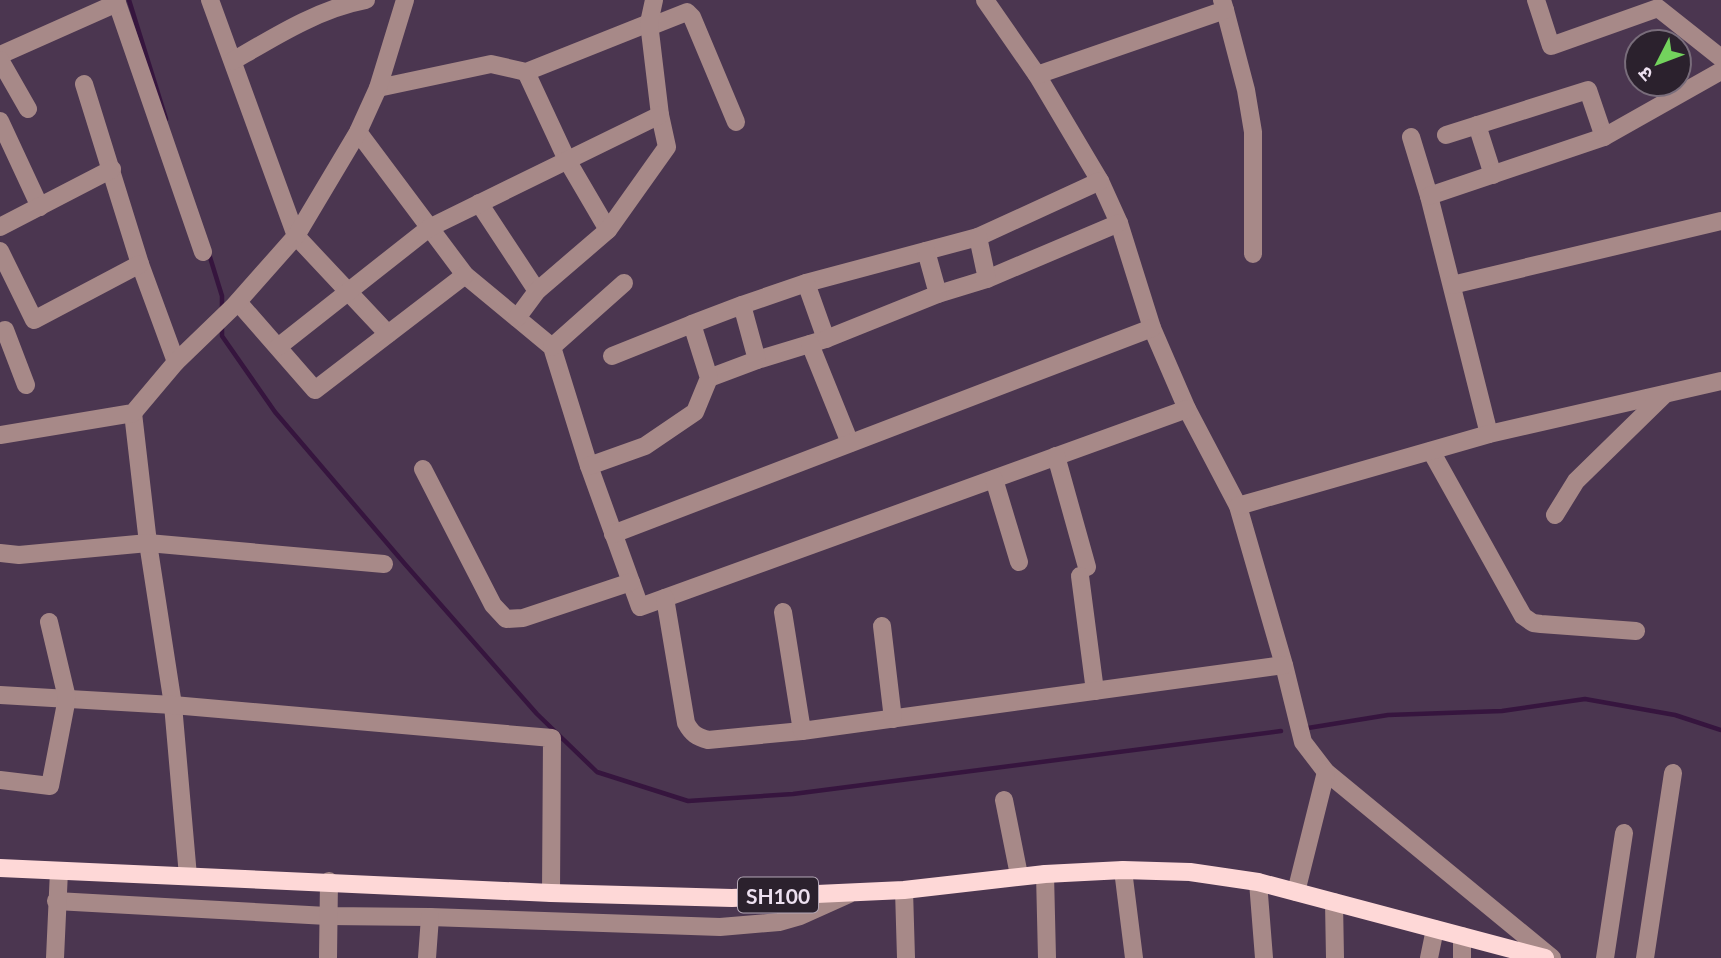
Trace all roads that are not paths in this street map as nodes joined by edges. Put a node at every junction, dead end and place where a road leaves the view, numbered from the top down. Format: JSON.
{"nodes":[{"id":1,"x":210,"y":0,"type":"edge"},
{"id":2,"x":366,"y":0,"type":"edge"},
{"id":3,"x":405,"y":0,"type":"edge"},
{"id":4,"x":654,"y":0,"type":"edge"},
{"id":5,"x":985,"y":0,"type":"edge"},
{"id":6,"x":1536,"y":0,"type":"edge"},
{"id":7,"x":117,"y":2,"type":"edge"},
{"id":8,"x":343,"y":2,"type":"edge"},
{"id":9,"x":1657,"y":4,"type":"edge"},
{"id":10,"x":1223,"y":5,"type":"edge"},
{"id":11,"x":649,"y":25,"type":"junction"},
{"id":12,"x":0,"y":55,"type":"edge"},
{"id":13,"x":1721,"y":58,"type":"edge"},
{"id":14,"x":0,"y":61,"type":"edge"},
{"id":15,"x":233,"y":61,"type":"junction"},
{"id":16,"x":1721,"y":71,"type":"edge"},
{"id":17,"x":526,"y":72,"type":"junction"},
{"id":18,"x":1037,"y":75,"type":"junction"},
{"id":19,"x":84,"y":84,"type":"dead end"},
{"id":20,"x":378,"y":88,"type":"junction"},
{"id":21,"x":28,"y":109,"type":"dead end"},
{"id":22,"x":660,"y":115,"type":"junction"},
{"id":23,"x":0,"y":121,"type":"edge"},
{"id":24,"x":736,"y":122,"type":"dead end"},
{"id":25,"x":1477,"y":125,"type":"junction"},
{"id":26,"x":358,"y":132,"type":"junction"},
{"id":27,"x":1446,"y":135,"type":"dead end"},
{"id":28,"x":1411,"y":137,"type":"dead end"},
{"id":29,"x":1604,"y":137,"type":"junction"},
{"id":30,"x":567,"y":160,"type":"junction"},
{"id":31,"x":113,"y":169,"type":"junction"},
{"id":32,"x":1493,"y":175,"type":"junction"},
{"id":33,"x":1100,"y":181,"type":"junction"},
{"id":34,"x":1429,"y":196,"type":"junction"},
{"id":35,"x":479,"y":203,"type":"junction"},
{"id":36,"x":40,"y":207,"type":"junction"},
{"id":37,"x":1721,"y":221,"type":"edge"},
{"id":38,"x":1119,"y":223,"type":"junction"},
{"id":39,"x":0,"y":227,"type":"edge"},
{"id":40,"x":429,"y":228,"type":"junction"},
{"id":41,"x":608,"y":230,"type":"junction"},
{"id":42,"x":296,"y":236,"type":"junction"},
{"id":43,"x":978,"y":237,"type":"junction"},
{"id":44,"x":0,"y":251,"type":"edge"},
{"id":45,"x":203,"y":251,"type":"dead end"},
{"id":46,"x":926,"y":251,"type":"junction"},
{"id":47,"x":1254,"y":254,"type":"dead end"},
{"id":48,"x":141,"y":264,"type":"junction"},
{"id":49,"x":465,"y":275,"type":"junction"},
{"id":50,"x":987,"y":279,"type":"junction"},
{"id":51,"x":624,"y":283,"type":"dead end"},
{"id":52,"x":806,"y":283,"type":"junction"},
{"id":53,"x":1452,"y":285,"type":"junction"},
{"id":54,"x":348,"y":291,"type":"junction"},
{"id":55,"x":537,"y":291,"type":"junction"},
{"id":56,"x":938,"y":294,"type":"junction"},
{"id":57,"x":236,"y":304,"type":"junction"},
{"id":58,"x":742,"y":305,"type":"junction"},
{"id":59,"x":517,"y":318,"type":"junction"},
{"id":60,"x":34,"y":320,"type":"junction"},
{"id":61,"x":692,"y":324,"type":"junction"},
{"id":62,"x":1152,"y":328,"type":"junction"},
{"id":63,"x":2,"y":331,"type":"edge"},
{"id":64,"x":388,"y":334,"type":"junction"},
{"id":65,"x":818,"y":341,"type":"junction"},
{"id":66,"x":278,"y":347,"type":"junction"},
{"id":67,"x":552,"y":347,"type":"junction"},
{"id":68,"x":612,"y":356,"type":"dead end"},
{"id":69,"x":757,"y":360,"type":"junction"},
{"id":70,"x":176,"y":362,"type":"junction"},
{"id":71,"x":709,"y":378,"type":"junction"},
{"id":72,"x":1721,"y":382,"type":"edge"},
{"id":73,"x":26,"y":385,"type":"dead end"},
{"id":74,"x":1665,"y":394,"type":"junction"},
{"id":75,"x":1187,"y":409,"type":"junction"},
{"id":76,"x":133,"y":413,"type":"junction"},
{"id":77,"x":1489,"y":434,"type":"junction"},
{"id":78,"x":0,"y":435,"type":"edge"},
{"id":79,"x":850,"y":443,"type":"junction"},
{"id":80,"x":1431,"y":451,"type":"junction"},
{"id":81,"x":1056,"y":456,"type":"junction"},
{"id":82,"x":589,"y":466,"type":"junction"},
{"id":83,"x":424,"y":468,"type":"dead end"},
{"id":84,"x":994,"y":479,"type":"junction"},
{"id":85,"x":1238,"y":506,"type":"junction"},
{"id":86,"x":1555,"y":515,"type":"dead end"},
{"id":87,"x":613,"y":534,"type":"junction"},
{"id":88,"x":148,"y":543,"type":"junction"},
{"id":89,"x":0,"y":553,"type":"edge"},
{"id":90,"x":1019,"y":562,"type":"dead end"},
{"id":91,"x":384,"y":564,"type":"dead end"},
{"id":92,"x":631,"y":582,"type":"junction"},
{"id":93,"x":665,"y":598,"type":"junction"},
{"id":94,"x":783,"y":612,"type":"dead end"},
{"id":95,"x":50,"y":622,"type":"dead end"},
{"id":96,"x":882,"y":626,"type":"dead end"},
{"id":97,"x":1636,"y":631,"type":"dead end"},
{"id":98,"x":1284,"y":665,"type":"junction"},
{"id":99,"x":1095,"y":691,"type":"junction"},
{"id":100,"x":0,"y":695,"type":"edge"},
{"id":101,"x":67,"y":698,"type":"junction"},
{"id":102,"x":173,"y":705,"type":"junction"},
{"id":103,"x":893,"y":719,"type":"junction"},
{"id":104,"x":802,"y":731,"type":"junction"},
{"id":105,"x":1326,"y":772,"type":"junction"},
{"id":106,"x":1673,"y":773,"type":"dead end"},
{"id":107,"x":0,"y":780,"type":"edge"},
{"id":108,"x":1004,"y":800,"type":"dead end"},
{"id":109,"x":1624,"y":832,"type":"dead end"},
{"id":110,"x":0,"y":868,"type":"edge"},
{"id":111,"x":1123,"y":870,"type":"junction"},
{"id":112,"x":59,"y":871,"type":"junction"},
{"id":113,"x":1045,"y":874,"type":"junction"},
{"id":114,"x":1019,"y":875,"type":"junction"},
{"id":115,"x":188,"y":876,"type":"junction"},
{"id":116,"x":328,"y":881,"type":"junction"},
{"id":117,"x":1258,"y":882,"type":"junction"},
{"id":118,"x":904,"y":890,"type":"junction"},
{"id":119,"x":551,"y":892,"type":"junction"},
{"id":120,"x":852,"y":892,"type":"junction"},
{"id":121,"x":1296,"y":892,"type":"junction"},
{"id":122,"x":56,"y":901,"type":"junction"},
{"id":123,"x":1334,"y":902,"type":"junction"},
{"id":124,"x":327,"y":916,"type":"junction"},
{"id":125,"x":430,"y":917,"type":"junction"},
{"id":126,"x":1435,"y":929,"type":"junction"},
{"id":127,"x":1462,"y":936,"type":"junction"},
{"id":128,"x":55,"y":958,"type":"edge"},
{"id":129,"x":328,"y":958,"type":"edge"},
{"id":130,"x":427,"y":958,"type":"edge"},
{"id":131,"x":906,"y":958,"type":"edge"},
{"id":132,"x":1047,"y":958,"type":"edge"},
{"id":133,"x":1134,"y":958,"type":"edge"},
{"id":134,"x":1264,"y":958,"type":"edge"},
{"id":135,"x":1335,"y":958,"type":"edge"},
{"id":136,"x":1429,"y":958,"type":"edge"},
{"id":137,"x":1462,"y":958,"type":"edge"},
{"id":138,"x":1545,"y":958,"type":"edge"},
{"id":139,"x":1552,"y":958,"type":"edge"},
{"id":140,"x":1605,"y":958,"type":"edge"},
{"id":141,"x":1645,"y":958,"type":"edge"}],
"edges":[{"from":1,"to":15,"type":"street"},
{"from":2,"to":8,"type":"street"},
{"from":3,"to":20,"type":"street"},
{"from":4,"to":11,"type":"street"},
{"from":5,"to":18,"type":"street"},
{"from":6,"to":9,"type":"street"},
{"from":7,"to":12,"type":"street"},
{"from":7,"to":45,"type":"street"},
{"from":8,"to":15,"type":"street"},
{"from":9,"to":13,"type":"street"},
{"from":10,"to":18,"type":"street"},
{"from":10,"to":47,"type":"street"},
{"from":11,"to":17,"type":"street"},
{"from":11,"to":22,"type":"street"},
{"from":11,"to":24,"type":"street"},
{"from":14,"to":21,"type":"street"},
{"from":15,"to":42,"type":"street"},
{"from":16,"to":29,"type":"street"},
{"from":17,"to":20,"type":"street"},
{"from":17,"to":30,"type":"street"},
{"from":18,"to":33,"type":"street"},
{"from":19,"to":31,"type":"street"},
{"from":20,"to":26,"type":"street"},
{"from":22,"to":30,"type":"street"},
{"from":22,"to":41,"type":"street"},
{"from":23,"to":36,"type":"street"},
{"from":25,"to":27,"type":"street"},
{"from":25,"to":29,"type":"street"},
{"from":25,"to":32,"type":"street"},
{"from":26,"to":40,"type":"street"},
{"from":26,"to":42,"type":"street"},
{"from":28,"to":34,"type":"street"},
{"from":29,"to":32,"type":"street"},
{"from":30,"to":35,"type":"street"},
{"from":30,"to":41,"type":"street"},
{"from":31,"to":36,"type":"street"},
{"from":31,"to":48,"type":"street"},
{"from":32,"to":34,"type":"street"},
{"from":33,"to":38,"type":"street"},
{"from":33,"to":43,"type":"street"},
{"from":34,"to":53,"type":"street"},
{"from":35,"to":40,"type":"street"},
{"from":35,"to":55,"type":"street"},
{"from":36,"to":39,"type":"street"},
{"from":37,"to":53,"type":"street"},
{"from":38,"to":50,"type":"street"},
{"from":38,"to":62,"type":"street"},
{"from":40,"to":49,"type":"street"},
{"from":40,"to":54,"type":"street"},
{"from":41,"to":55,"type":"street"},
{"from":42,"to":54,"type":"street"},
{"from":42,"to":57,"type":"street"},
{"from":43,"to":46,"type":"street"},
{"from":43,"to":50,"type":"street"},
{"from":44,"to":60,"type":"street"},
{"from":46,"to":52,"type":"street"},
{"from":46,"to":56,"type":"street"},
{"from":48,"to":60,"type":"street"},
{"from":48,"to":70,"type":"street"},
{"from":49,"to":59,"type":"street"},
{"from":49,"to":64,"type":"street"},
{"from":50,"to":56,"type":"street"},
{"from":51,"to":67,"type":"street"},
{"from":52,"to":58,"type":"street"},
{"from":52,"to":65,"type":"street"},
{"from":53,"to":77,"type":"street"},
{"from":54,"to":64,"type":"street"},
{"from":54,"to":66,"type":"street"},
{"from":55,"to":59,"type":"street"},
{"from":56,"to":65,"type":"street"},
{"from":57,"to":66,"type":"street"},
{"from":57,"to":70,"type":"street"},
{"from":58,"to":61,"type":"street"},
{"from":58,"to":69,"type":"street"},
{"from":59,"to":67,"type":"street"},
{"from":60,"to":63,"type":"street"},
{"from":61,"to":68,"type":"street"},
{"from":61,"to":71,"type":"street"},
{"from":62,"to":75,"type":"street"},
{"from":62,"to":79,"type":"street"},
{"from":63,"to":73,"type":"street"},
{"from":64,"to":66,"type":"street"},
{"from":65,"to":69,"type":"street"},
{"from":65,"to":79,"type":"street"},
{"from":67,"to":82,"type":"street"},
{"from":69,"to":71,"type":"street"},
{"from":70,"to":76,"type":"street"},
{"from":71,"to":82,"type":"street"},
{"from":72,"to":74,"type":"street"},
{"from":74,"to":77,"type":"street"},
{"from":74,"to":86,"type":"street"},
{"from":75,"to":81,"type":"street"},
{"from":75,"to":85,"type":"street"},
{"from":76,"to":78,"type":"street"},
{"from":76,"to":88,"type":"street"},
{"from":77,"to":80,"type":"street"},
{"from":79,"to":87,"type":"street"},
{"from":80,"to":85,"type":"street"},
{"from":80,"to":97,"type":"street"},
{"from":81,"to":84,"type":"street"},
{"from":81,"to":99,"type":"street"},
{"from":82,"to":87,"type":"street"},
{"from":83,"to":92,"type":"street"},
{"from":84,"to":90,"type":"street"},
{"from":84,"to":93,"type":"street"},
{"from":85,"to":98,"type":"street"},
{"from":87,"to":92,"type":"street"},
{"from":88,"to":89,"type":"street"},
{"from":88,"to":91,"type":"street"},
{"from":88,"to":102,"type":"street"},
{"from":92,"to":93,"type":"street"},
{"from":93,"to":104,"type":"street"},
{"from":94,"to":104,"type":"street"},
{"from":95,"to":101,"type":"street"},
{"from":96,"to":103,"type":"street"},
{"from":98,"to":99,"type":"street"},
{"from":98,"to":105,"type":"street"},
{"from":99,"to":103,"type":"street"},
{"from":100,"to":101,"type":"street"},
{"from":101,"to":102,"type":"street"},
{"from":101,"to":107,"type":"street"},
{"from":102,"to":115,"type":"street"},
{"from":102,"to":119,"type":"street"},
{"from":103,"to":104,"type":"street"},
{"from":105,"to":121,"type":"street"},
{"from":105,"to":139,"type":"street"},
{"from":106,"to":141,"type":"street"},
{"from":108,"to":114,"type":"street"},
{"from":109,"to":140,"type":"street"},
{"from":110,"to":112,"type":"main road","number":"SH100"},
{"from":111,"to":113,"type":"main road","number":"SH100"},
{"from":111,"to":117,"type":"main road","number":"SH100"},
{"from":111,"to":133,"type":"street"},
{"from":112,"to":115,"type":"main road","number":"SH100"},
{"from":112,"to":122,"type":"street"},
{"from":113,"to":114,"type":"main road","number":"SH100"},
{"from":113,"to":132,"type":"street"},
{"from":114,"to":118,"type":"main road","number":"SH100"},
{"from":115,"to":116,"type":"main road","number":"SH100"},
{"from":116,"to":119,"type":"main road","number":"SH100"},
{"from":116,"to":124,"type":"street"},
{"from":117,"to":121,"type":"main road","number":"SH100"},
{"from":117,"to":134,"type":"street"},
{"from":118,"to":120,"type":"main road","number":"SH100"},
{"from":118,"to":131,"type":"street"},
{"from":119,"to":120,"type":"main road","number":"SH100"},
{"from":120,"to":125,"type":"street"},
{"from":121,"to":123,"type":"main road","number":"SH100"},
{"from":122,"to":124,"type":"street"},
{"from":122,"to":128,"type":"street"},
{"from":123,"to":126,"type":"main road","number":"SH100"},
{"from":123,"to":135,"type":"street"},
{"from":124,"to":125,"type":"street"},
{"from":124,"to":129,"type":"street"},
{"from":125,"to":130,"type":"street"},
{"from":126,"to":127,"type":"main road","number":"SH100"},
{"from":126,"to":136,"type":"street"},
{"from":127,"to":137,"type":"street"},
{"from":127,"to":138,"type":"main road","number":"SH100"}]}
